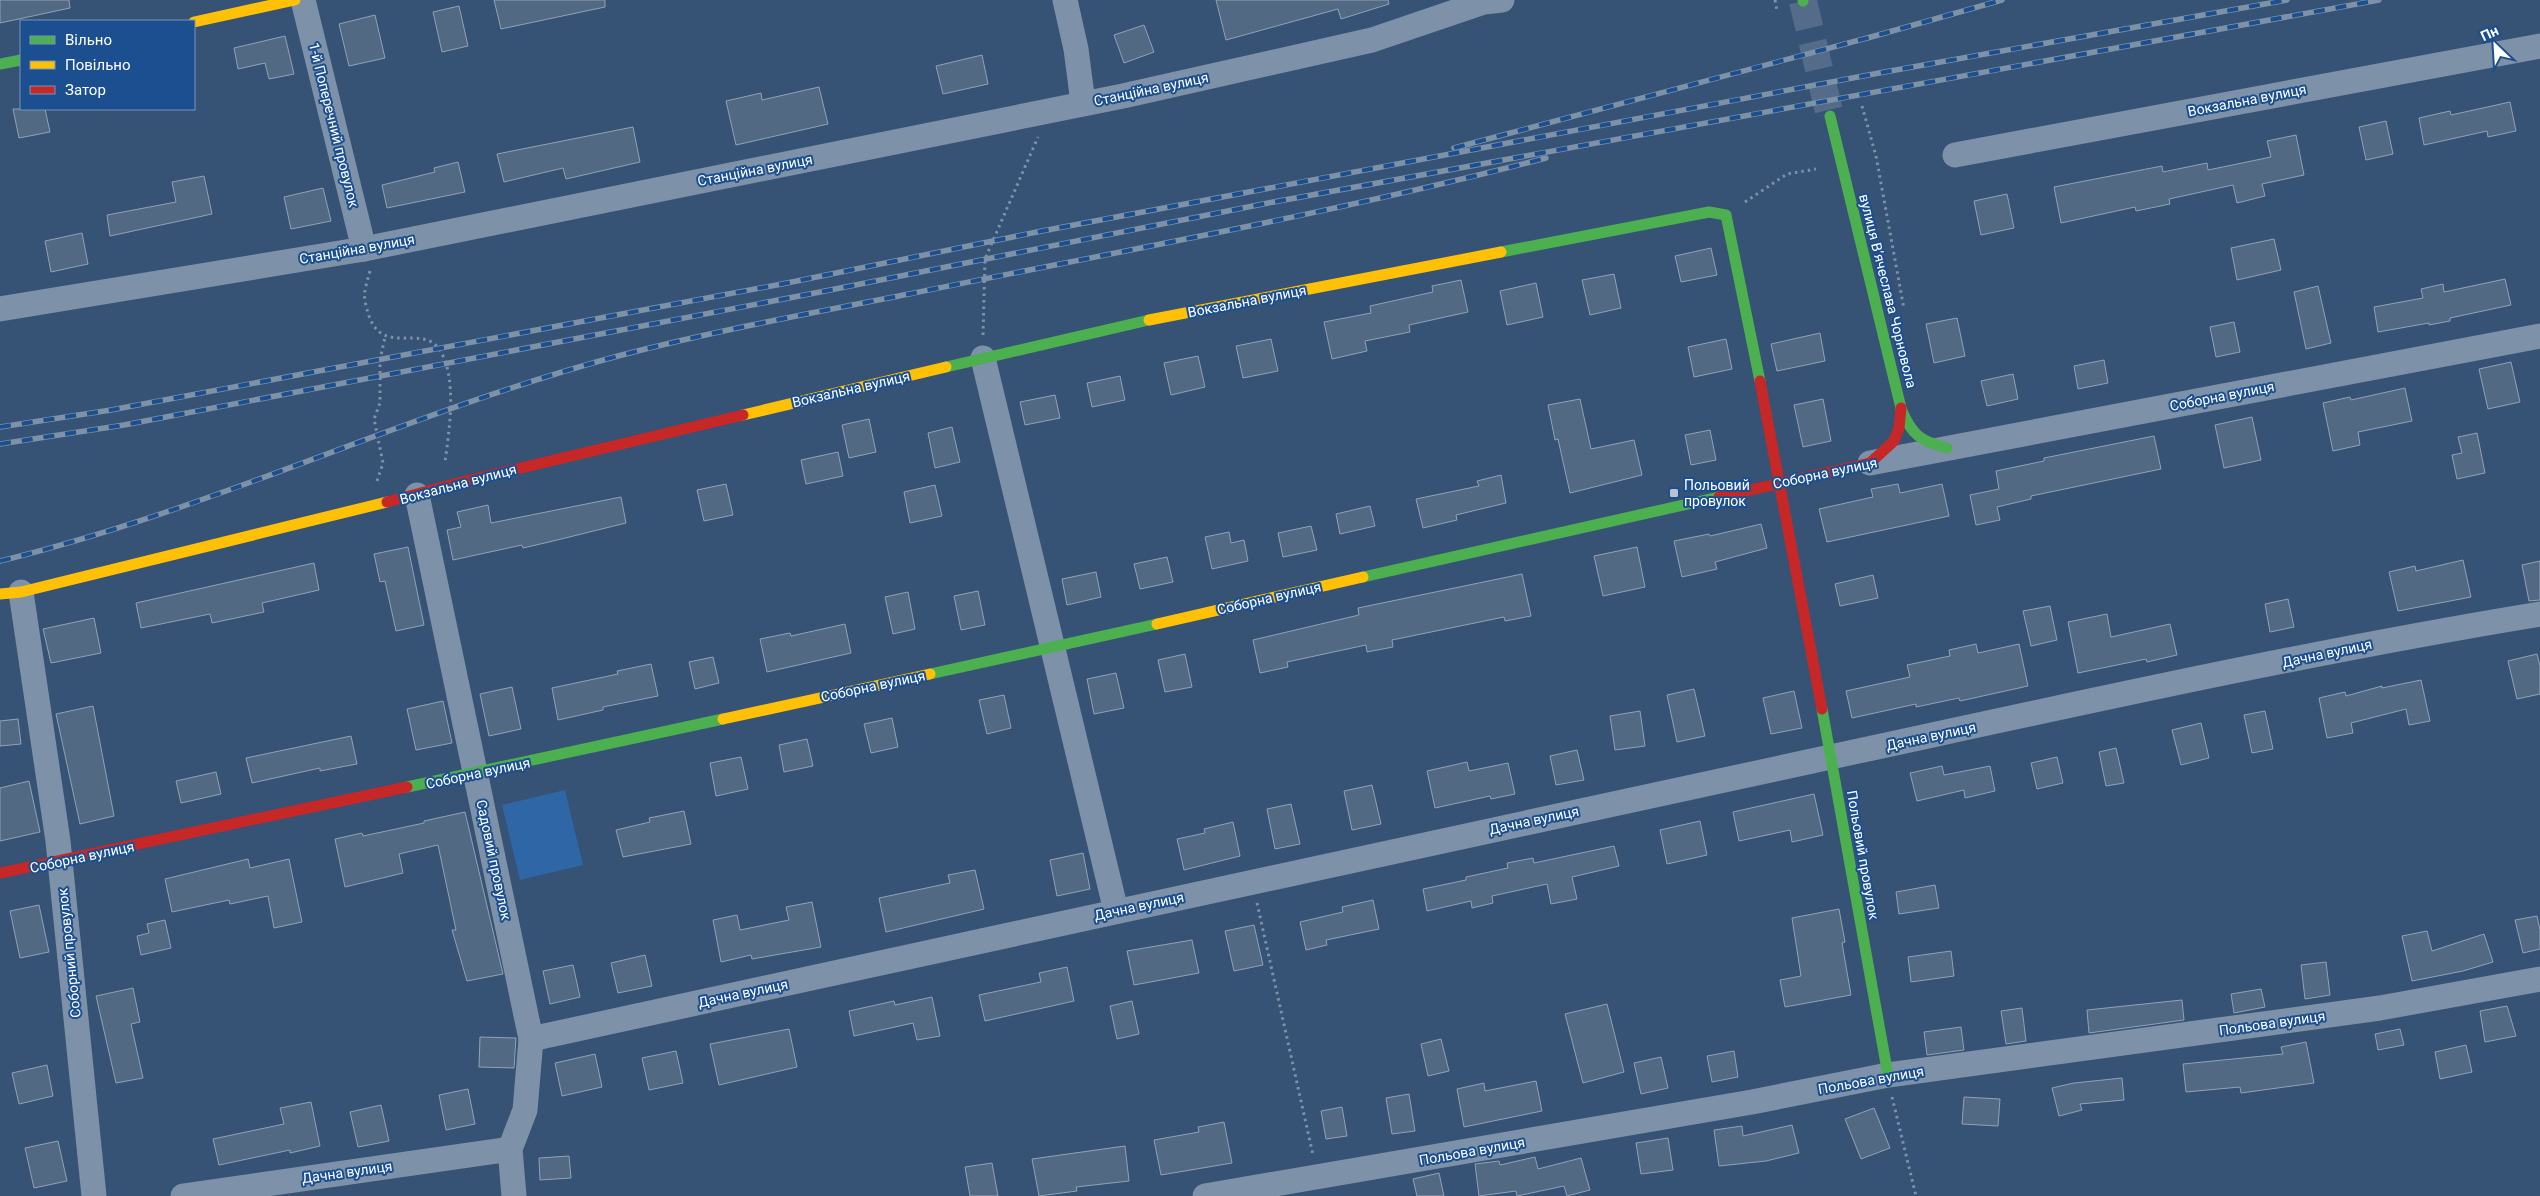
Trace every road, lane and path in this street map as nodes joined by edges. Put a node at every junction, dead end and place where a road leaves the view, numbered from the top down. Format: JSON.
{"nodes":[{"id":1,"x":295,"y":0,"type":"edge"},
{"id":2,"x":304,"y":0,"type":"edge"},
{"id":3,"x":1065,"y":0,"type":"edge"},
{"id":4,"x":1502,"y":0,"type":"edge"},
{"id":5,"x":1775,"y":0,"type":"edge"},
{"id":6,"x":1777,"y":11,"type":"dead end"},
{"id":7,"x":195,"y":22,"type":"edge"},
{"id":8,"x":2540,"y":46,"type":"edge"},
{"id":9,"x":20,"y":60,"type":"edge"},
{"id":10,"x":0,"y":64,"type":"edge"},
{"id":11,"x":1083,"y":103,"type":"junction"},
{"id":12,"x":1862,"y":106,"type":"dead end"},
{"id":13,"x":1050,"y":110,"type":"junction"},
{"id":14,"x":1830,"y":116,"type":"tunnel mouth"},
{"id":15,"x":1955,"y":155,"type":"dead end"},
{"id":16,"x":1816,"y":168,"type":"dead end"},
{"id":17,"x":1726,"y":215,"type":"junction"},
{"id":18,"x":364,"y":249,"type":"junction"},
{"id":19,"x":0,"y":309,"type":"edge"},
{"id":20,"x":1906,"y":317,"type":"dead end"},
{"id":21,"x":2540,"y":336,"type":"edge"},
{"id":22,"x":385,"y":337,"type":"junction"},
{"id":23,"x":983,"y":358,"type":"junction"},
{"id":24,"x":1901,"y":409,"type":"junction"},
{"id":25,"x":1947,"y":448,"type":"junction"},
{"id":26,"x":1870,"y":463,"type":"junction"},
{"id":27,"x":1780,"y":482,"type":"junction"},
{"id":28,"x":428,"y":492,"type":"junction"},
{"id":29,"x":370,"y":506,"type":"junction"},
{"id":30,"x":10,"y":593,"type":"edge"},
{"id":31,"x":2540,"y":614,"type":"edge"},
{"id":32,"x":1053,"y":647,"type":"junction"},
{"id":33,"x":1830,"y":757,"type":"junction"},
{"id":34,"x":476,"y":773,"type":"junction"},
{"id":35,"x":59,"y":862,"type":"junction"},
{"id":36,"x":0,"y":873,"type":"edge"},
{"id":37,"x":1252,"y":881,"type":"junction"},
{"id":38,"x":1116,"y":912,"type":"junction"},
{"id":39,"x":2540,"y":979,"type":"edge"},
{"id":40,"x":531,"y":1039,"type":"junction"},
{"id":41,"x":1888,"y":1075,"type":"junction"},
{"id":42,"x":510,"y":1149,"type":"junction"},
{"id":43,"x":1318,"y":1177,"type":"junction"},
{"id":44,"x":94,"y":1196,"type":"edge"},
{"id":45,"x":183,"y":1196,"type":"edge"},
{"id":46,"x":514,"y":1196,"type":"edge"},
{"id":47,"x":1205,"y":1196,"type":"edge"},
{"id":48,"x":1916,"y":1196,"type":"edge"}],
"edges":[{"from":1,"to":7,"type":"street"},
{"from":2,"to":18,"type":"street","name":"1-й Поперечний провулок"},
{"from":3,"to":11,"type":"street"},
{"from":4,"to":11,"type":"street","name":"Станційна вулиця"},
{"from":5,"to":6,"type":"path"},
{"from":8,"to":15,"type":"street","name":"Вокзальна вулиця"},
{"from":9,"to":10,"type":"street"},
{"from":11,"to":13,"type":"street","name":"Станційна вулиця"},
{"from":12,"to":20,"type":"path"},
{"from":13,"to":18,"type":"street","name":"Станційна вулиця"},
{"from":13,"to":23,"type":"path"},
{"from":14,"to":24,"type":"street","name":"вулиця Вʼячеслава Чорновола"},
{"from":16,"to":17,"type":"path"},
{"from":17,"to":23,"type":"street","name":"Вокзальна вулиця"},
{"from":17,"to":27,"type":"street","name":"Польовий провулок"},
{"from":18,"to":19,"type":"street","name":"Станційна вулиця"},
{"from":18,"to":22,"type":"path"},
{"from":21,"to":25,"type":"street","name":"Соборна вулиця"},
{"from":22,"to":28,"type":"path"},
{"from":22,"to":29,"type":"path"},
{"from":23,"to":28,"type":"street","name":"Вокзальна вулиця"},
{"from":23,"to":32,"type":"street"},
{"from":24,"to":25,"type":"street"},
{"from":24,"to":26,"type":"street","name":"вулиця Вʼячеслава Чорновола"},
{"from":25,"to":26,"type":"street","name":"Соборна вулиця"},
{"from":26,"to":27,"type":"street","name":"Соборна вулиця"},
{"from":27,"to":32,"type":"street","name":"Соборна вулиця"},
{"from":27,"to":33,"type":"street","name":"Польовий провулок"},
{"from":28,"to":29,"type":"street","name":"Вокзальна вулиця"},
{"from":28,"to":34,"type":"street","name":"Садовий провулок"},
{"from":29,"to":30,"type":"street","name":"Вокзальна вулиця"},
{"from":30,"to":35,"type":"street","name":"Соборний провулок"},
{"from":31,"to":33,"type":"street","name":"Дачна вулиця"},
{"from":32,"to":34,"type":"street","name":"Соборна вулиця"},
{"from":32,"to":38,"type":"street"},
{"from":33,"to":37,"type":"street","name":"Дачна вулиця"},
{"from":33,"to":41,"type":"street","name":"Польовий провулок"},
{"from":34,"to":35,"type":"street","name":"Соборна вулиця"},
{"from":34,"to":40,"type":"street","name":"Садовий провулок"},
{"from":35,"to":36,"type":"street","name":"Соборна вулиця"},
{"from":35,"to":44,"type":"street","name":"Соборний провулок"},
{"from":37,"to":38,"type":"street","name":"Дачна вулиця"},
{"from":37,"to":43,"type":"path"},
{"from":38,"to":40,"type":"street","name":"Дачна вулиця"},
{"from":39,"to":41,"type":"street","name":"Польова вулиця"},
{"from":40,"to":42,"type":"street","name":"Садовий провулок"},
{"from":41,"to":43,"type":"street","name":"Польова вулиця"},
{"from":41,"to":48,"type":"path"},
{"from":42,"to":45,"type":"street","name":"Дачна вулиця"},
{"from":42,"to":46,"type":"street","name":"Садовий провулок"},
{"from":43,"to":47,"type":"street","name":"Польова вулиця"}]}
